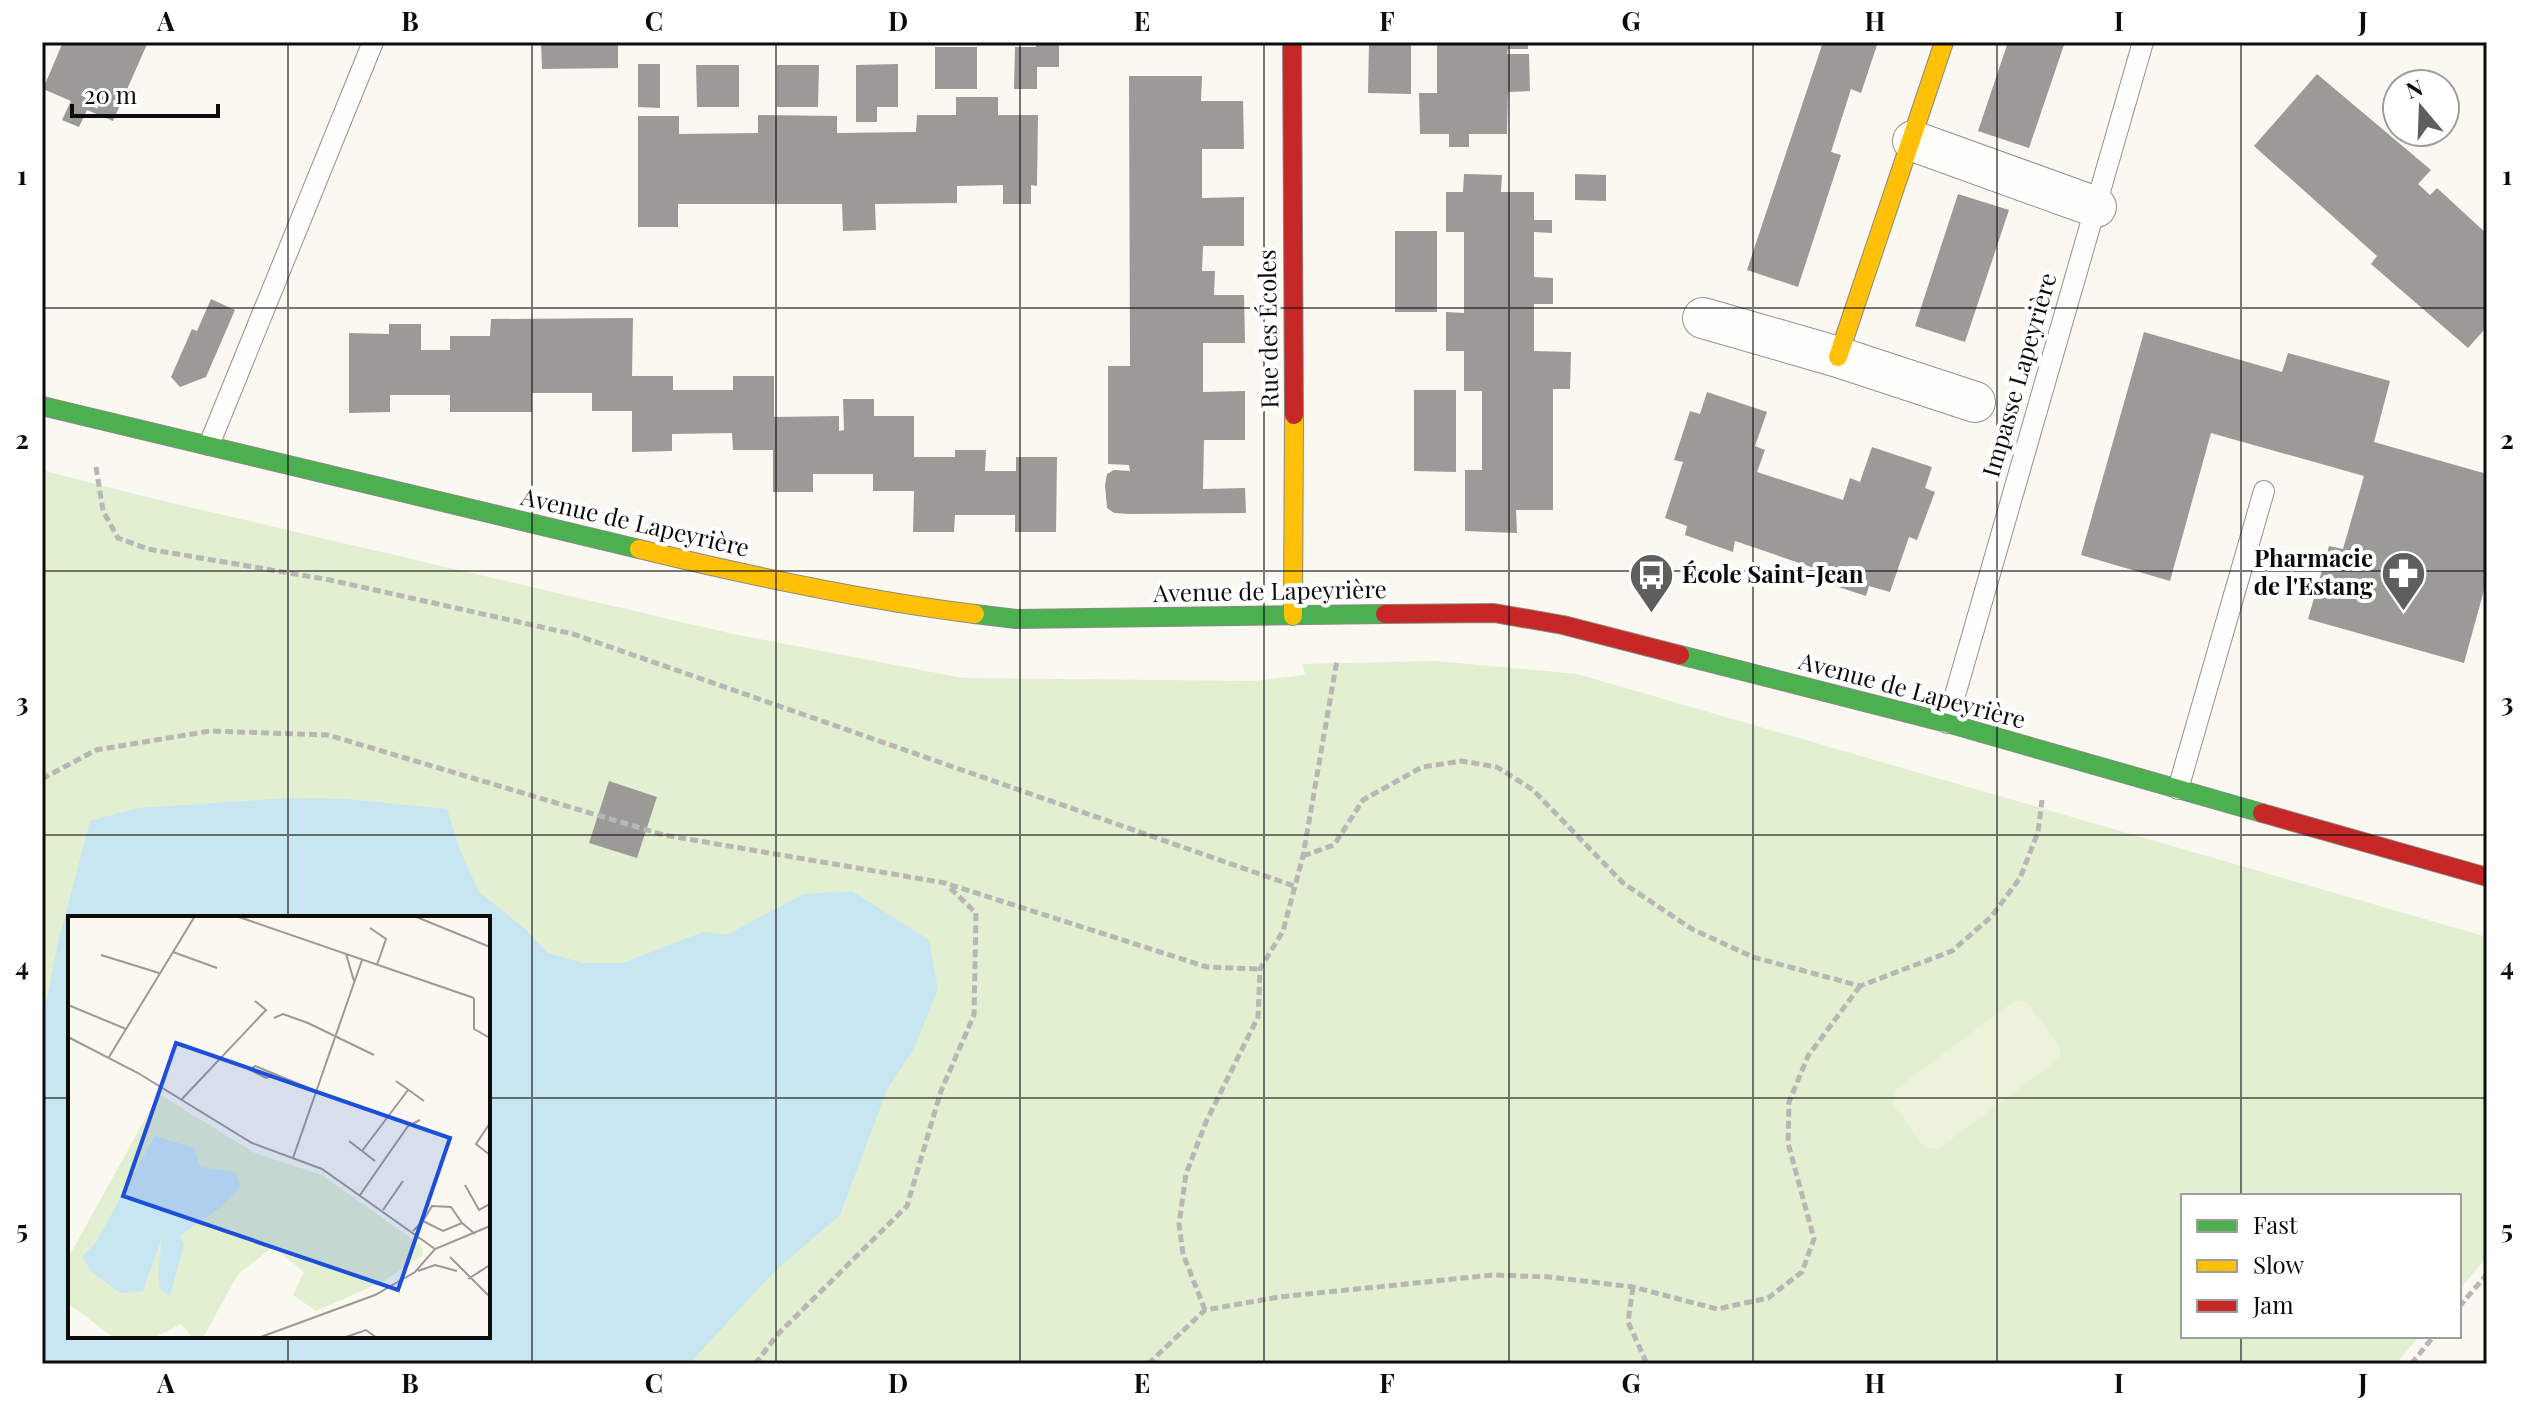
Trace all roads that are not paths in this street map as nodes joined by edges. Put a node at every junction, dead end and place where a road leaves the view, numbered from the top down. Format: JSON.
{"nodes":[{"id":1,"x":373,"y":42,"type":"edge"},
{"id":2,"x":1292,"y":42,"type":"edge"},
{"id":3,"x":1944,"y":42,"type":"edge"},
{"id":4,"x":2143,"y":42,"type":"edge"},
{"id":5,"x":1913,"y":141,"type":"junction"},
{"id":6,"x":2096,"y":207,"type":"junction"},
{"id":7,"x":1703,"y":318,"type":"dead end"},
{"id":8,"x":1838,"y":357,"type":"junction"},
{"id":9,"x":1975,"y":402,"type":"dead end"},
{"id":10,"x":42,"y":406,"type":"edge"},
{"id":11,"x":209,"y":445,"type":"junction"},
{"id":12,"x":2264,"y":491,"type":"dead end"},
{"id":13,"x":1293,"y":616,"type":"junction"},
{"id":14,"x":1947,"y":723,"type":"junction"},
{"id":15,"x":2178,"y":789,"type":"junction"},
{"id":16,"x":2486,"y":875,"type":"edge"}],
"edges":[{"from":1,"to":11,"type":"lane"},
{"from":2,"to":13,"type":"street","name":"Rue des Écoles"},
{"from":3,"to":5,"type":"street"},
{"from":4,"to":6,"type":"lane","name":"Impasse Lapeyrière"},
{"from":5,"to":6,"type":"street"},
{"from":5,"to":8,"type":"street"},
{"from":6,"to":14,"type":"lane","name":"Impasse Lapeyrière"},
{"from":7,"to":8,"type":"street"},
{"from":8,"to":9,"type":"street"},
{"from":10,"to":11,"type":"street","name":"Avenue de Lapeyrière"},
{"from":11,"to":13,"type":"street","name":"Avenue de Lapeyrière"},
{"from":12,"to":15,"type":"lane"},
{"from":13,"to":14,"type":"street","name":"Avenue de Lapeyrière"},
{"from":14,"to":15,"type":"street","name":"Avenue de Lapeyrière"},
{"from":15,"to":16,"type":"street","name":"Avenue de Lapeyrière"}]}
